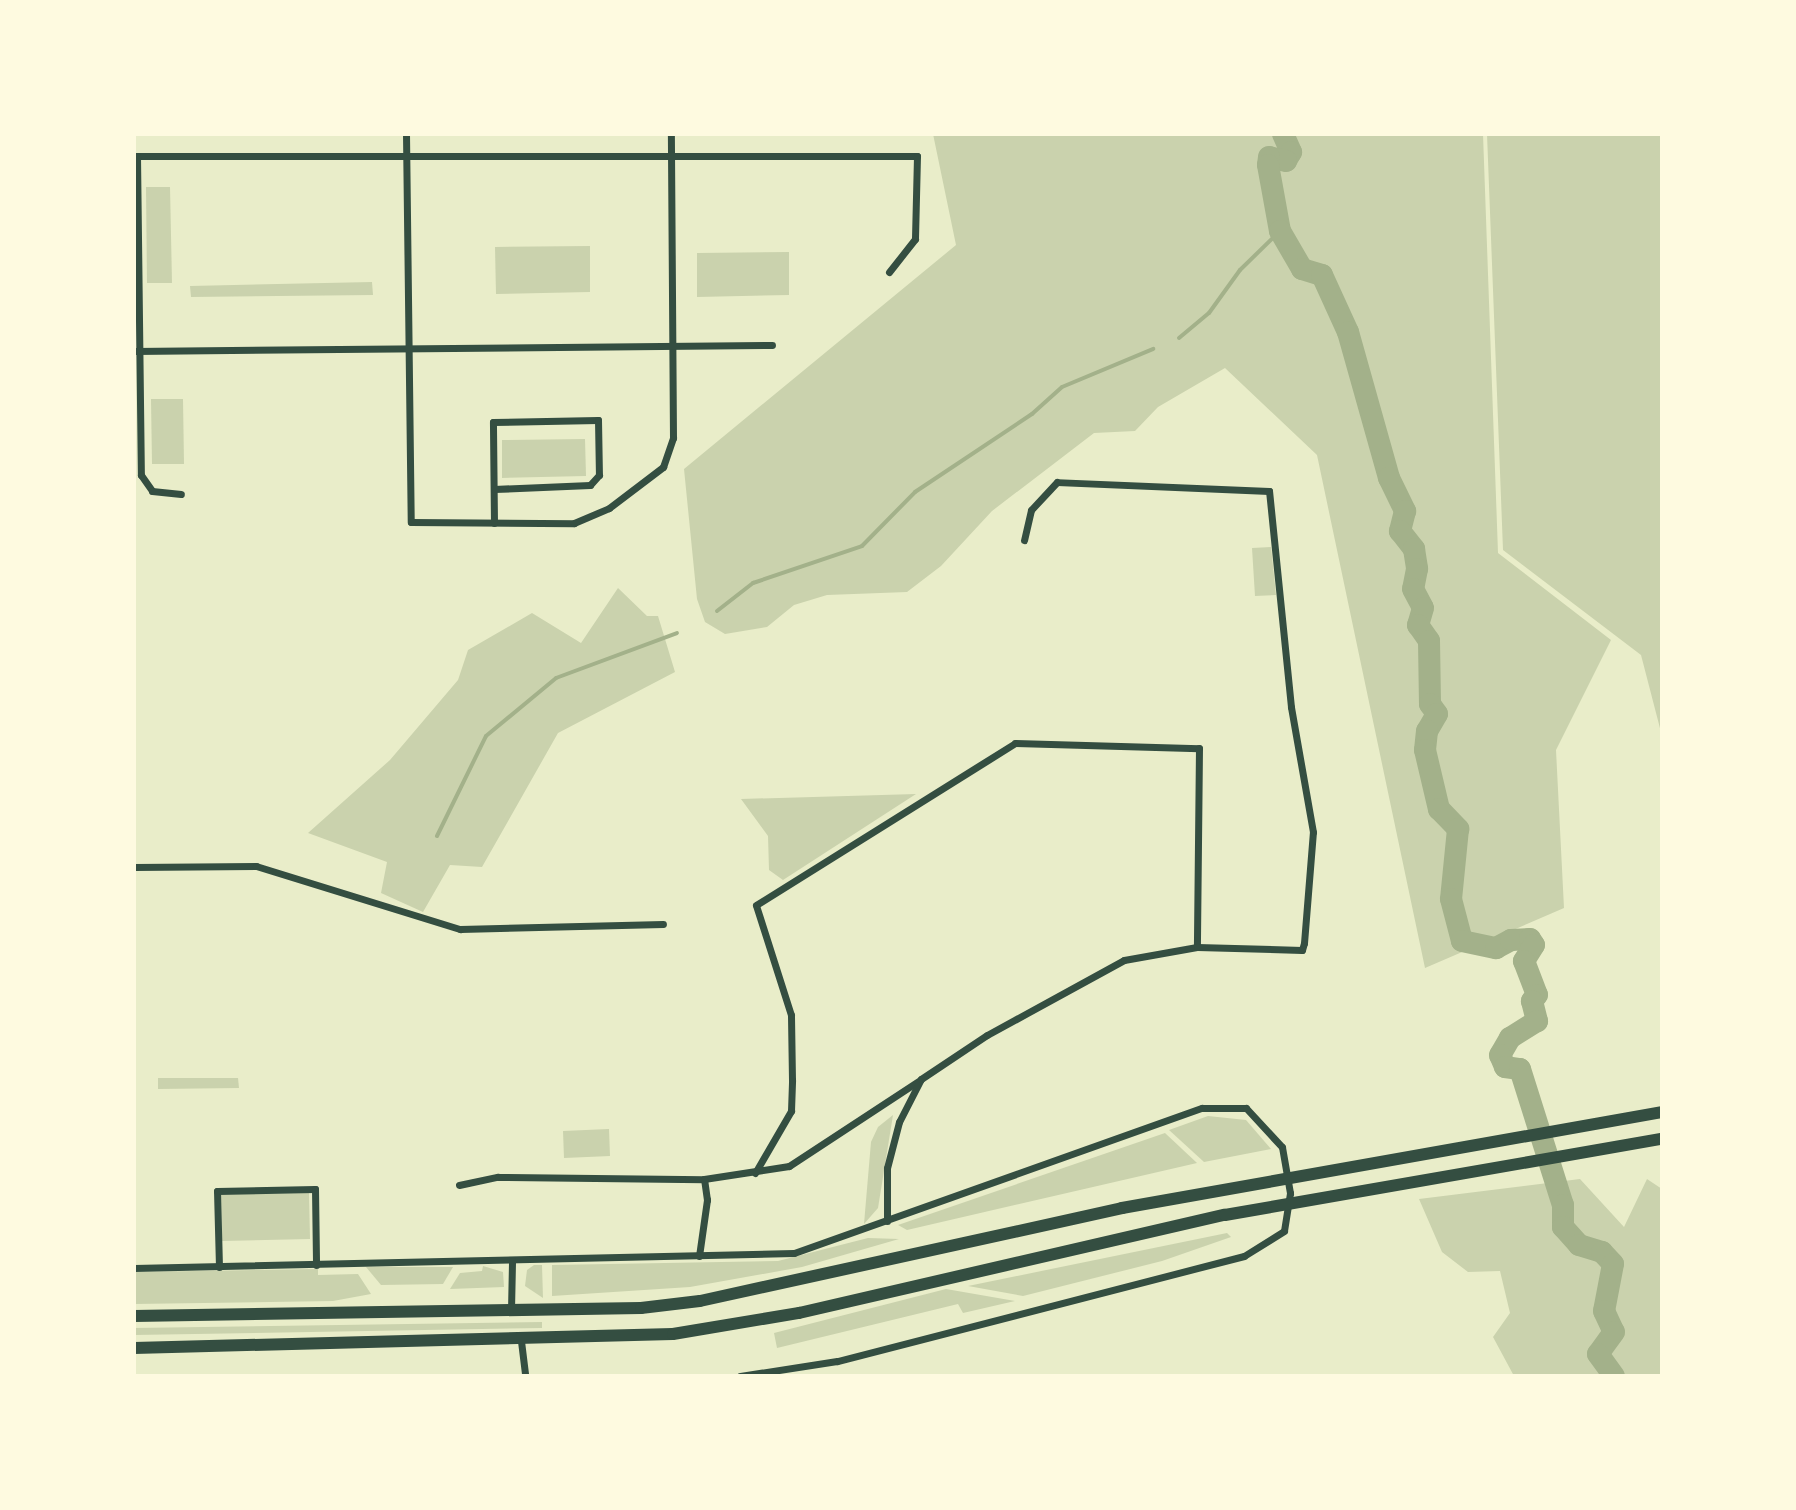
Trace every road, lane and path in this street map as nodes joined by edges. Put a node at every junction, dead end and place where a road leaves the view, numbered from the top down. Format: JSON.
{"nodes":[{"id":1,"x":406,"y":134,"type":"edge"},
{"id":2,"x":671,"y":134,"type":"edge"},
{"id":3,"x":136,"y":156,"type":"edge"},
{"id":4,"x":671,"y":156,"type":"junction"},
{"id":5,"x":406,"y":157,"type":"junction"},
{"id":6,"x":889,"y":272,"type":"dead end"},
{"id":7,"x":772,"y":345,"type":"dead end"},
{"id":8,"x":675,"y":348,"type":"junction"},
{"id":9,"x":406,"y":349,"type":"junction"},
{"id":10,"x":136,"y":351,"type":"edge"},
{"id":11,"x":494,"y":489,"type":"junction"},
{"id":12,"x":181,"y":494,"type":"dead end"},
{"id":13,"x":494,"y":523,"type":"junction"},
{"id":14,"x":1024,"y":540,"type":"dead end"},
{"id":15,"x":134,"y":867,"type":"edge"},
{"id":16,"x":663,"y":924,"type":"dead end"},
{"id":17,"x":1197,"y":947,"type":"junction"},
{"id":18,"x":921,"y":1079,"type":"junction"},
{"id":19,"x":1662,"y":1112,"type":"edge"},
{"id":20,"x":1662,"y":1139,"type":"edge"},
{"id":21,"x":755,"y":1173,"type":"junction"},
{"id":22,"x":704,"y":1179,"type":"junction"},
{"id":23,"x":459,"y":1185,"type":"dead end"},
{"id":24,"x":887,"y":1221,"type":"junction"},
{"id":25,"x":699,"y":1256,"type":"junction"},
{"id":26,"x":512,"y":1261,"type":"junction"},
{"id":27,"x":316,"y":1265,"type":"junction"},
{"id":28,"x":219,"y":1267,"type":"junction"},
{"id":29,"x":134,"y":1268,"type":"edge"},
{"id":30,"x":511,"y":1310,"type":"junction"},
{"id":31,"x":134,"y":1316,"type":"edge"},
{"id":32,"x":521,"y":1341,"type":"junction"},
{"id":33,"x":134,"y":1348,"type":"edge"},
{"id":34,"x":525,"y":1376,"type":"edge"},
{"id":35,"x":740,"y":1376,"type":"edge"}],
"edges":[{"from":1,"to":5,"type":"street"},
{"from":2,"to":4,"type":"street"},
{"from":3,"to":5,"type":"street"},
{"from":3,"to":10,"type":"street"},
{"from":4,"to":5,"type":"street"},
{"from":4,"to":6,"type":"street"},
{"from":4,"to":8,"type":"street"},
{"from":5,"to":9,"type":"street"},
{"from":7,"to":8,"type":"street"},
{"from":8,"to":9,"type":"street"},
{"from":8,"to":13,"type":"street"},
{"from":9,"to":10,"type":"street"},
{"from":9,"to":13,"type":"street"},
{"from":10,"to":12,"type":"street"},
{"from":11,"to":11,"type":"street"},
{"from":11,"to":13,"type":"street"},
{"from":14,"to":17,"type":"street"},
{"from":15,"to":16,"type":"street"},
{"from":17,"to":18,"type":"street"},
{"from":17,"to":21,"type":"street"},
{"from":18,"to":21,"type":"street"},
{"from":18,"to":24,"type":"street"},
{"from":19,"to":30,"type":"main road"},
{"from":20,"to":32,"type":"main road"},
{"from":21,"to":22,"type":"street"},
{"from":22,"to":23,"type":"street"},
{"from":22,"to":25,"type":"street"},
{"from":24,"to":25,"type":"street"},
{"from":24,"to":35,"type":"street"},
{"from":25,"to":26,"type":"street"},
{"from":26,"to":27,"type":"street"},
{"from":26,"to":30,"type":"street"},
{"from":27,"to":28,"type":"street"},
{"from":27,"to":28,"type":"street"},
{"from":28,"to":29,"type":"street"},
{"from":30,"to":31,"type":"main road"},
{"from":32,"to":33,"type":"main road"},
{"from":32,"to":34,"type":"street"}]}
